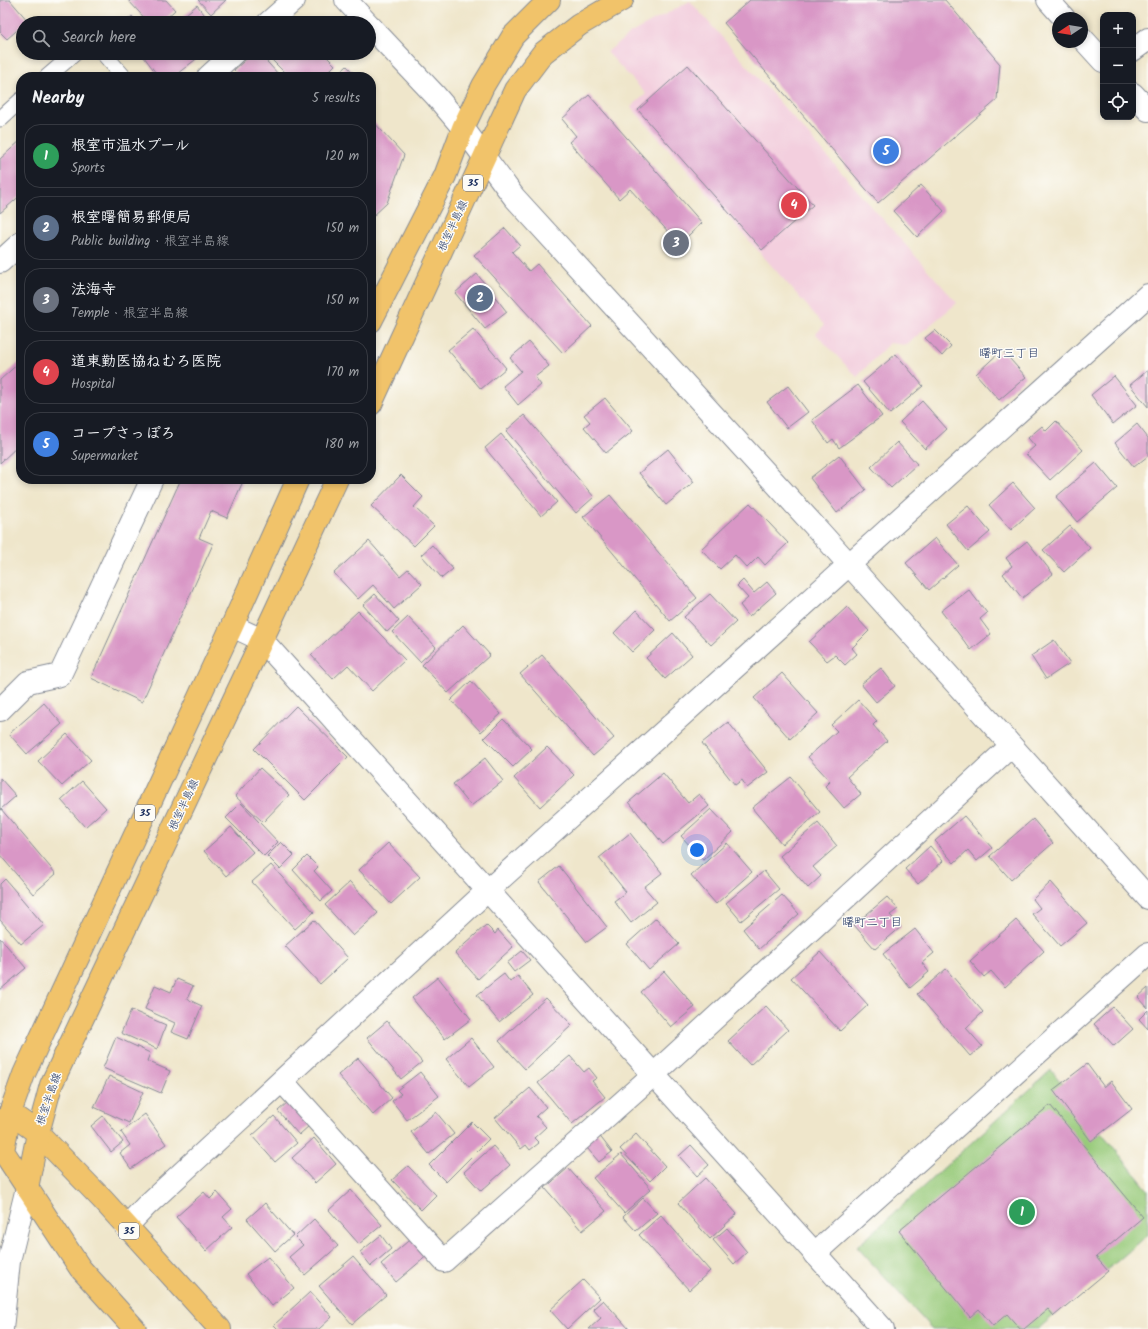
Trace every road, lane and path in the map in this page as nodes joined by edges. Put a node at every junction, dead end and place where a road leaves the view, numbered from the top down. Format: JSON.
{"nodes":[{"id":1,"x":294,"y":0,"type":"edge"},
{"id":2,"x":346,"y":0,"type":"edge"},
{"id":3,"x":549,"y":0,"type":"edge"},
{"id":4,"x":622,"y":0,"type":"edge"},
{"id":5,"x":1048,"y":0,"type":"edge"},
{"id":6,"x":1059,"y":12,"type":"edge"},
{"id":7,"x":276,"y":16,"type":"edge"},
{"id":8,"x":361,"y":16,"type":"edge"},
{"id":9,"x":376,"y":32,"type":"edge"},
{"id":10,"x":1148,"y":39,"type":"edge"},
{"id":11,"x":1088,"y":45,"type":"edge"},
{"id":12,"x":1136,"y":48,"type":"edge"},
{"id":13,"x":1100,"y":58,"type":"edge"},
{"id":14,"x":67,"y":60,"type":"edge"},
{"id":15,"x":109,"y":60,"type":"edge"},
{"id":16,"x":226,"y":60,"type":"edge"},
{"id":17,"x":53,"y":72,"type":"edge"},
{"id":18,"x":120,"y":72,"type":"edge"},
{"id":19,"x":213,"y":72,"type":"edge"},
{"id":20,"x":1136,"y":97,"type":"edge"},
{"id":21,"x":16,"y":105,"type":"edge"},
{"id":22,"x":1148,"y":110,"type":"edge"},
{"id":23,"x":0,"y":119,"type":"edge"},
{"id":24,"x":462,"y":128,"type":"junction"},
{"id":25,"x":484,"y":158,"type":"junction"},
{"id":26,"x":16,"y":248,"type":"edge"},
{"id":27,"x":0,"y":262,"type":"edge"},
{"id":28,"x":1148,"y":295,"type":"edge"},
{"id":29,"x":376,"y":311,"type":"edge"},
{"id":30,"x":376,"y":393,"type":"edge"},
{"id":31,"x":150,"y":484,"type":"edge"},
{"id":32,"x":296,"y":484,"type":"edge"},
{"id":33,"x":335,"y":484,"type":"edge"},
{"id":34,"x":848,"y":564,"type":"junction"},
{"id":35,"x":232,"y":626,"type":"junction"},
{"id":36,"x":262,"y":640,"type":"junction"},
{"id":37,"x":0,"y":710,"type":"edge"},
{"id":38,"x":1011,"y":746,"type":"junction"},
{"id":39,"x":487,"y":891,"type":"junction"},
{"id":40,"x":1148,"y":898,"type":"edge"},
{"id":41,"x":1148,"y":954,"type":"edge"},
{"id":42,"x":652,"y":1074,"type":"junction"},
{"id":43,"x":282,"y":1081,"type":"junction"},
{"id":44,"x":5,"y":1112,"type":"edge"},
{"id":45,"x":38,"y":1133,"type":"junction"},
{"id":46,"x":1,"y":1156,"type":"edge"},
{"id":47,"x":27,"y":1188,"type":"junction"},
{"id":48,"x":126,"y":1227,"type":"junction"},
{"id":49,"x":814,"y":1254,"type":"junction"},
{"id":50,"x":2,"y":1329,"type":"edge"},
{"id":51,"x":135,"y":1329,"type":"edge"},
{"id":52,"x":220,"y":1329,"type":"edge"},
{"id":53,"x":883,"y":1329,"type":"edge"}],
"edges":[{"from":1,"to":7,"type":"street"},
{"from":2,"to":8,"type":"street"},
{"from":3,"to":24,"type":"main road","number":"35"},
{"from":4,"to":25,"type":"main road","name":"根室半島線","number":"35"},
{"from":5,"to":6,"type":"street"},
{"from":9,"to":24,"type":"street"},
{"from":10,"to":12,"type":"street"},
{"from":11,"to":13,"type":"street"},
{"from":14,"to":17,"type":"lane"},
{"from":15,"to":18,"type":"lane"},
{"from":16,"to":19,"type":"street"},
{"from":20,"to":22,"type":"street"},
{"from":21,"to":23,"type":"lane"},
{"from":24,"to":25,"type":"street"},
{"from":24,"to":29,"type":"main road","number":"35"},
{"from":25,"to":30,"type":"main road","name":"根室半島線","number":"35"},
{"from":25,"to":34,"type":"street"},
{"from":26,"to":27,"type":"street"},
{"from":28,"to":34,"type":"street"},
{"from":31,"to":37,"type":"street"},
{"from":32,"to":35,"type":"main road","number":"35"},
{"from":33,"to":36,"type":"main road","name":"根室半島線"},
{"from":34,"to":38,"type":"street"},
{"from":34,"to":39,"type":"street"},
{"from":35,"to":36,"type":"street"},
{"from":35,"to":44,"type":"main road","number":"35"},
{"from":36,"to":39,"type":"street"},
{"from":36,"to":45,"type":"main road","name":"根室半島線"},
{"from":38,"to":40,"type":"street"},
{"from":38,"to":42,"type":"street"},
{"from":39,"to":42,"type":"street"},
{"from":39,"to":43,"type":"street"},
{"from":41,"to":49,"type":"street"},
{"from":42,"to":43,"type":"street"},
{"from":42,"to":49,"type":"street"},
{"from":43,"to":48,"type":"street"},
{"from":44,"to":45,"type":"main road","name":"根室半島線","number":"35"},
{"from":44,"to":46,"type":"main road","number":"35"},
{"from":45,"to":47,"type":"main road","name":"根室半島線"},
{"from":45,"to":48,"type":"main road","name":"根室半島線","number":"35"},
{"from":46,"to":47,"type":"main road","number":"35"},
{"from":47,"to":50,"type":"street"},
{"from":47,"to":51,"type":"main road","number":"35"},
{"from":48,"to":52,"type":"main road","name":"根室半島線","number":"35"},
{"from":49,"to":53,"type":"street"}]}
